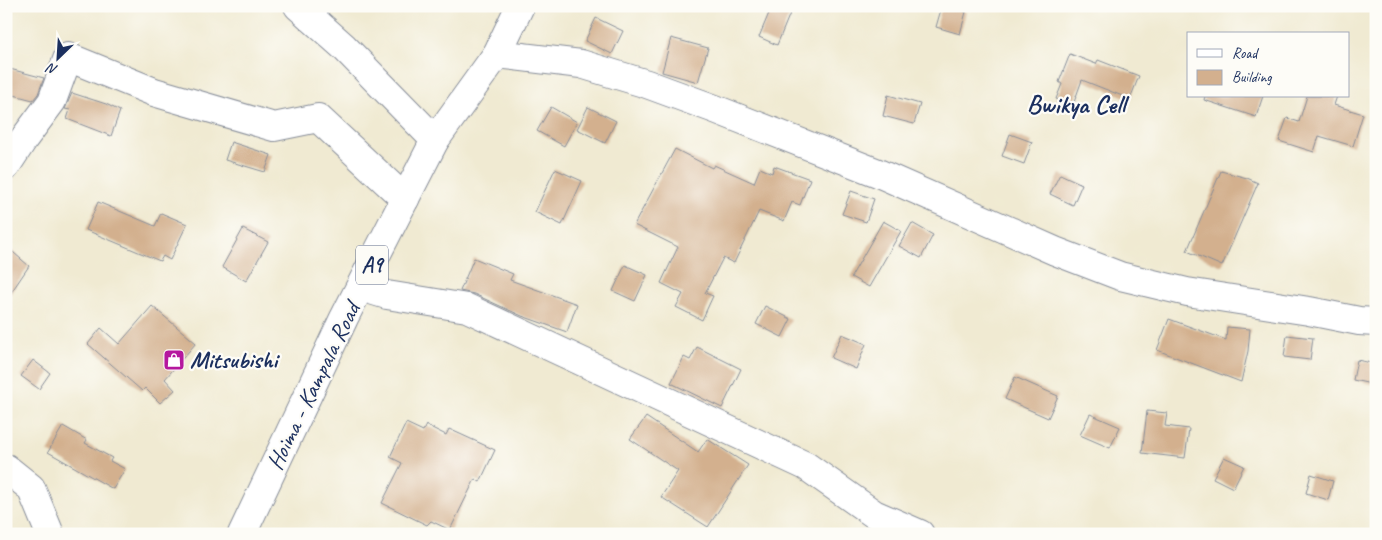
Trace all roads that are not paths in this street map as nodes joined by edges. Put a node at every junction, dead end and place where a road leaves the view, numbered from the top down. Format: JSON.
{"nodes":[{"id":1,"x":298,"y":6,"type":"edge"},
{"id":2,"x":520,"y":6,"type":"edge"},
{"id":3,"x":497,"y":54,"type":"junction"},
{"id":4,"x":435,"y":140,"type":"junction"},
{"id":5,"x":6,"y":166,"type":"edge"},
{"id":6,"x":405,"y":199,"type":"junction"},
{"id":7,"x":361,"y":287,"type":"junction"},
{"id":8,"x":1376,"y":322,"type":"edge"},
{"id":9,"x":6,"y":468,"type":"edge"},
{"id":10,"x":869,"y":524,"type":"edge"},
{"id":11,"x":50,"y":534,"type":"edge"},
{"id":12,"x":242,"y":534,"type":"edge"},
{"id":13,"x":920,"y":534,"type":"edge"}],
"edges":[{"from":1,"to":4,"type":"street"},
{"from":2,"to":3,"type":"street","name":"Hoima - Kampala Road","number":"A9"},
{"from":3,"to":4,"type":"street","name":"Hoima - Kampala Road","number":"A9"},
{"from":3,"to":8,"type":"street"},
{"from":4,"to":6,"type":"street","name":"Hoima - Kampala Road","number":"A9"},
{"from":5,"to":6,"type":"street"},
{"from":6,"to":7,"type":"street","name":"Hoima - Kampala Road","number":"A9"},
{"from":7,"to":10,"type":"street"},
{"from":7,"to":12,"type":"street","name":"Hoima - Kampala Road","number":"A9"},
{"from":9,"to":11,"type":"street"},
{"from":10,"to":13,"type":"street"}]}
